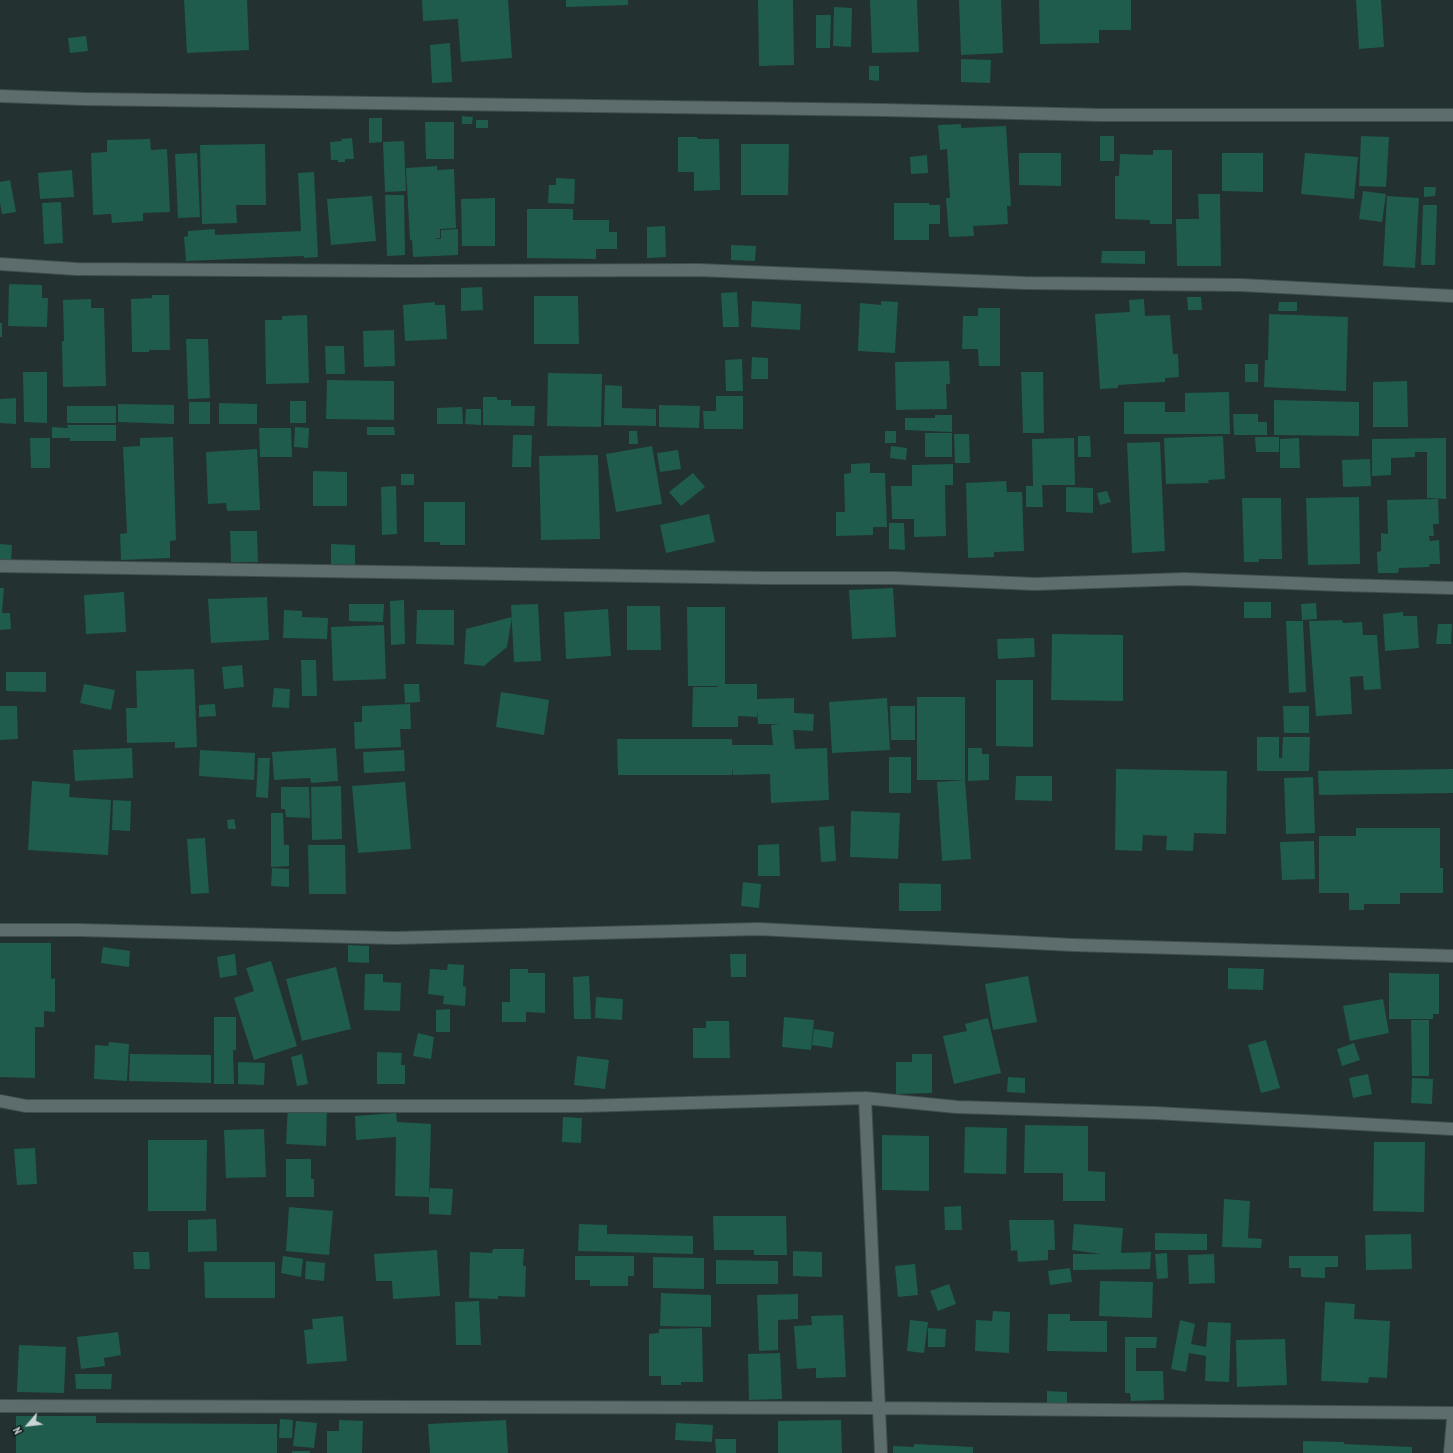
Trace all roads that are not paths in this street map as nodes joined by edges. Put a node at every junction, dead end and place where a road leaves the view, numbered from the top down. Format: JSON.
{"nodes":[{"id":1,"x":0,"y":96,"type":"edge"},
{"id":2,"x":1453,"y":115,"type":"edge"},
{"id":3,"x":0,"y":264,"type":"edge"},
{"id":4,"x":1453,"y":296,"type":"edge"},
{"id":5,"x":0,"y":566,"type":"edge"},
{"id":6,"x":1453,"y":588,"type":"edge"},
{"id":7,"x":0,"y":930,"type":"edge"},
{"id":8,"x":1453,"y":956,"type":"edge"},
{"id":9,"x":865,"y":1098,"type":"junction"},
{"id":10,"x":0,"y":1101,"type":"edge"},
{"id":11,"x":1453,"y":1129,"type":"edge"},
{"id":12,"x":0,"y":1406,"type":"edge"},
{"id":13,"x":879,"y":1408,"type":"junction"},
{"id":14,"x":1453,"y":1413,"type":"edge"},
{"id":15,"x":1453,"y":1419,"type":"edge"},
{"id":16,"x":881,"y":1453,"type":"edge"},
{"id":17,"x":1450,"y":1453,"type":"edge"}],
"edges":[{"from":1,"to":2,"type":"street"},
{"from":3,"to":4,"type":"street"},
{"from":5,"to":6,"type":"street"},
{"from":7,"to":8,"type":"street"},
{"from":9,"to":10,"type":"street"},
{"from":9,"to":11,"type":"street"},
{"from":9,"to":13,"type":"street"},
{"from":12,"to":13,"type":"street"},
{"from":13,"to":14,"type":"street"},
{"from":13,"to":16,"type":"street"},
{"from":15,"to":17,"type":"street"}]}
